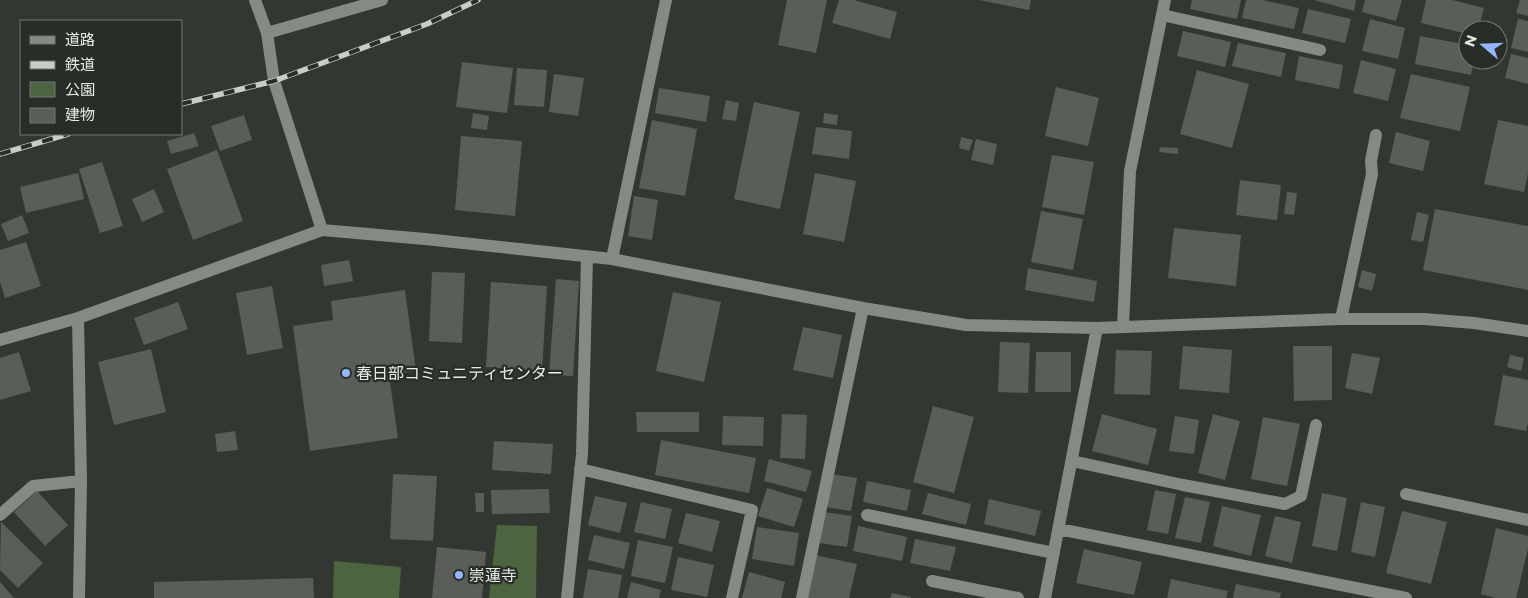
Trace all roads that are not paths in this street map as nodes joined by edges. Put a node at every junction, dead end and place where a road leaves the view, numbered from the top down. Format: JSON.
{"nodes":[{"id":1,"x":255,"y":0,"type":"edge"},
{"id":2,"x":382,"y":0,"type":"edge"},
{"id":3,"x":666,"y":0,"type":"edge"},
{"id":4,"x":1165,"y":0,"type":"edge"},
{"id":5,"x":1162,"y":15,"type":"junction"},
{"id":6,"x":267,"y":33,"type":"junction"},
{"id":7,"x":1320,"y":50,"type":"dead end"},
{"id":8,"x":1376,"y":135,"type":"dead end"},
{"id":9,"x":322,"y":230,"type":"junction"},
{"id":10,"x":587,"y":258,"type":"junction"},
{"id":11,"x":612,"y":260,"type":"junction"},
{"id":12,"x":863,"y":308,"type":"junction"},
{"id":13,"x":78,"y":318,"type":"junction"},
{"id":14,"x":1341,"y":319,"type":"junction"},
{"id":15,"x":1123,"y":326,"type":"junction"},
{"id":16,"x":1097,"y":328,"type":"junction"},
{"id":17,"x":1528,"y":331,"type":"edge"},
{"id":18,"x":0,"y":340,"type":"edge"},
{"id":19,"x":1316,"y":425,"type":"dead end"},
{"id":20,"x":1072,"y":461,"type":"junction"},
{"id":21,"x":580,"y":469,"type":"junction"},
{"id":22,"x":81,"y":481,"type":"junction"},
{"id":23,"x":1406,"y":494,"type":"dead end"},
{"id":24,"x":867,"y":515,"type":"dead end"},
{"id":25,"x":0,"y":516,"type":"edge"},
{"id":26,"x":1528,"y":520,"type":"edge"},
{"id":27,"x":1059,"y":529,"type":"junction"},
{"id":28,"x":1054,"y":553,"type":"junction"},
{"id":29,"x":932,"y":580,"type":"dead end"},
{"id":30,"x":78,"y":598,"type":"edge"},
{"id":31,"x":567,"y":598,"type":"edge"},
{"id":32,"x":732,"y":598,"type":"edge"},
{"id":33,"x":802,"y":598,"type":"edge"},
{"id":34,"x":1018,"y":598,"type":"edge"},
{"id":35,"x":1045,"y":598,"type":"edge"},
{"id":36,"x":1406,"y":598,"type":"edge"}],
"edges":[{"from":1,"to":6,"type":"street"},
{"from":2,"to":6,"type":"street"},
{"from":3,"to":11,"type":"street"},
{"from":4,"to":5,"type":"street"},
{"from":5,"to":7,"type":"street"},
{"from":5,"to":15,"type":"street"},
{"from":6,"to":9,"type":"street"},
{"from":8,"to":14,"type":"street"},
{"from":9,"to":10,"type":"street"},
{"from":9,"to":13,"type":"street"},
{"from":10,"to":11,"type":"street"},
{"from":10,"to":21,"type":"street"},
{"from":11,"to":12,"type":"street"},
{"from":12,"to":16,"type":"street"},
{"from":12,"to":33,"type":"street"},
{"from":13,"to":18,"type":"street"},
{"from":13,"to":22,"type":"street"},
{"from":14,"to":15,"type":"street"},
{"from":14,"to":17,"type":"street"},
{"from":15,"to":16,"type":"street"},
{"from":16,"to":20,"type":"street"},
{"from":19,"to":20,"type":"street"},
{"from":20,"to":27,"type":"street"},
{"from":21,"to":31,"type":"street"},
{"from":21,"to":32,"type":"street"},
{"from":22,"to":25,"type":"street"},
{"from":22,"to":30,"type":"street"},
{"from":23,"to":26,"type":"street"},
{"from":24,"to":28,"type":"street"},
{"from":27,"to":28,"type":"street"},
{"from":27,"to":36,"type":"street"},
{"from":28,"to":35,"type":"street"},
{"from":29,"to":34,"type":"street"}]}
